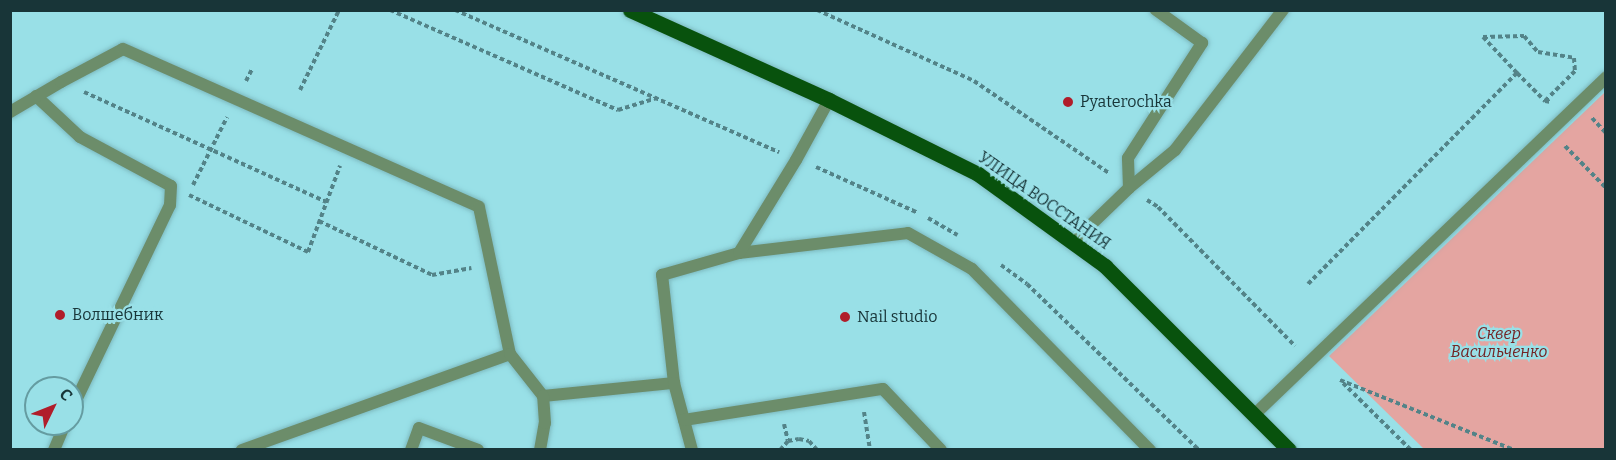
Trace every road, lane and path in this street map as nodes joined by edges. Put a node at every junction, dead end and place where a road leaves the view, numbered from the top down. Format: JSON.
{"nodes":[{"id":1,"x":339,"y":10,"type":"edge"},
{"id":2,"x":390,"y":10,"type":"edge"},
{"id":3,"x":455,"y":10,"type":"edge"},
{"id":4,"x":630,"y":10,"type":"edge"},
{"id":5,"x":817,"y":10,"type":"edge"},
{"id":6,"x":1155,"y":10,"type":"edge"},
{"id":7,"x":1283,"y":10,"type":"edge"},
{"id":8,"x":827,"y":13,"type":"edge"},
{"id":9,"x":252,"y":69,"type":"dead end"},
{"id":10,"x":1517,"y":73,"type":"junction"},
{"id":11,"x":1605,"y":77,"type":"edge"},
{"id":12,"x":61,"y":82,"type":"junction"},
{"id":13,"x":300,"y":90,"type":"dead end"},
{"id":14,"x":36,"y":96,"type":"junction"},
{"id":15,"x":657,"y":98,"type":"junction"},
{"id":16,"x":236,"y":99,"type":"junction"},
{"id":17,"x":829,"y":100,"type":"junction"},
{"id":18,"x":1545,"y":101,"type":"junction"},
{"id":19,"x":1581,"y":108,"type":"junction"},
{"id":20,"x":10,"y":112,"type":"edge"},
{"id":21,"x":1605,"y":133,"type":"edge"},
{"id":22,"x":347,"y":148,"type":"junction"},
{"id":23,"x":210,"y":149,"type":"junction"},
{"id":24,"x":1568,"y":150,"type":"dead end"},
{"id":25,"x":796,"y":160,"type":"junction"},
{"id":26,"x":1604,"y":182,"type":"edge"},
{"id":27,"x":171,"y":186,"type":"junction"},
{"id":28,"x":1129,"y":188,"type":"junction"},
{"id":29,"x":1605,"y":189,"type":"edge"},
{"id":30,"x":189,"y":194,"type":"junction"},
{"id":31,"x":326,"y":202,"type":"junction"},
{"id":32,"x":917,"y":212,"type":"dead end"},
{"id":33,"x":927,"y":217,"type":"dead end"},
{"id":34,"x":319,"y":221,"type":"junction"},
{"id":35,"x":965,"y":240,"type":"dead end"},
{"id":36,"x":1072,"y":242,"type":"junction"},
{"id":37,"x":739,"y":253,"type":"junction"},
{"id":38,"x":992,"y":259,"type":"dead end"},
{"id":39,"x":491,"y":265,"type":"junction"},
{"id":40,"x":1308,"y":284,"type":"dead end"},
{"id":41,"x":1295,"y":347,"type":"dead end"},
{"id":42,"x":510,"y":354,"type":"junction"},
{"id":43,"x":674,"y":383,"type":"junction"},
{"id":44,"x":84,"y":384,"type":"edge"},
{"id":45,"x":861,"y":393,"type":"junction"},
{"id":46,"x":543,"y":396,"type":"junction"},
{"id":47,"x":1254,"y":414,"type":"junction"},
{"id":48,"x":684,"y":420,"type":"junction"},
{"id":49,"x":60,"y":436,"type":"edge"},
{"id":50,"x":54,"y":450,"type":"edge"},
{"id":51,"x":242,"y":450,"type":"edge"},
{"id":52,"x":411,"y":450,"type":"edge"},
{"id":53,"x":478,"y":450,"type":"edge"},
{"id":54,"x":540,"y":450,"type":"edge"},
{"id":55,"x":692,"y":450,"type":"edge"},
{"id":56,"x":780,"y":450,"type":"edge"},
{"id":57,"x":818,"y":450,"type":"edge"},
{"id":58,"x":870,"y":450,"type":"edge"},
{"id":59,"x":941,"y":450,"type":"edge"},
{"id":60,"x":1150,"y":450,"type":"edge"},
{"id":61,"x":1199,"y":450,"type":"edge"},
{"id":62,"x":1289,"y":450,"type":"edge"},
{"id":63,"x":1411,"y":450,"type":"edge"},
{"id":64,"x":1514,"y":450,"type":"edge"}],
"edges":[{"from":1,"to":13,"type":"path"},
{"from":2,"to":15,"type":"path"},
{"from":3,"to":15,"type":"path"},
{"from":4,"to":17,"type":"main road","name":"УЛИЦА ВОССТАНИЯ"},
{"from":5,"to":8,"type":"path"},
{"from":6,"to":28,"type":"lane"},
{"from":7,"to":28,"type":"lane"},
{"from":8,"to":28,"type":"path"},
{"from":9,"to":16,"type":"path"},
{"from":10,"to":18,"type":"path"},
{"from":10,"to":18,"type":"path"},
{"from":10,"to":40,"type":"path"},
{"from":11,"to":19,"type":"lane"},
{"from":12,"to":14,"type":"lane"},
{"from":12,"to":16,"type":"lane"},
{"from":12,"to":23,"type":"path"},
{"from":14,"to":20,"type":"lane"},
{"from":14,"to":27,"type":"lane"},
{"from":15,"to":25,"type":"path"},
{"from":16,"to":22,"type":"lane"},
{"from":16,"to":23,"type":"path"},
{"from":17,"to":25,"type":"lane"},
{"from":17,"to":36,"type":"main road","name":"УЛИЦА ВОССТАНИЯ"},
{"from":18,"to":19,"type":"path"},
{"from":19,"to":21,"type":"path"},
{"from":19,"to":47,"type":"lane"},
{"from":22,"to":31,"type":"path"},
{"from":22,"to":39,"type":"lane"},
{"from":23,"to":30,"type":"path"},
{"from":23,"to":31,"type":"path"},
{"from":24,"to":26,"type":"path"},
{"from":25,"to":32,"type":"path"},
{"from":25,"to":37,"type":"lane"},
{"from":26,"to":29,"type":"path"},
{"from":27,"to":30,"type":"path"},
{"from":27,"to":44,"type":"lane"},
{"from":28,"to":36,"type":"lane"},
{"from":28,"to":41,"type":"path"},
{"from":30,"to":34,"type":"path"},
{"from":31,"to":34,"type":"path"},
{"from":33,"to":35,"type":"path"},
{"from":34,"to":39,"type":"path"},
{"from":36,"to":47,"type":"main road","name":"УЛИЦА ВОССТАНИЯ"},
{"from":37,"to":43,"type":"lane"},
{"from":37,"to":60,"type":"lane"},
{"from":38,"to":61,"type":"path"},
{"from":39,"to":42,"type":"lane"},
{"from":42,"to":46,"type":"lane"},
{"from":42,"to":51,"type":"lane"},
{"from":43,"to":46,"type":"lane"},
{"from":43,"to":48,"type":"lane"},
{"from":45,"to":48,"type":"lane"},
{"from":45,"to":58,"type":"path"},
{"from":45,"to":59,"type":"lane"},
{"from":46,"to":54,"type":"lane"},
{"from":47,"to":62,"type":"main road","name":"УЛИЦА ВОССТАНИЯ"},
{"from":48,"to":55,"type":"lane"},
{"from":49,"to":50,"type":"lane"},
{"from":52,"to":53,"type":"lane"},
{"from":56,"to":57,"type":"path"},
{"from":63,"to":64,"type":"path"}]}
